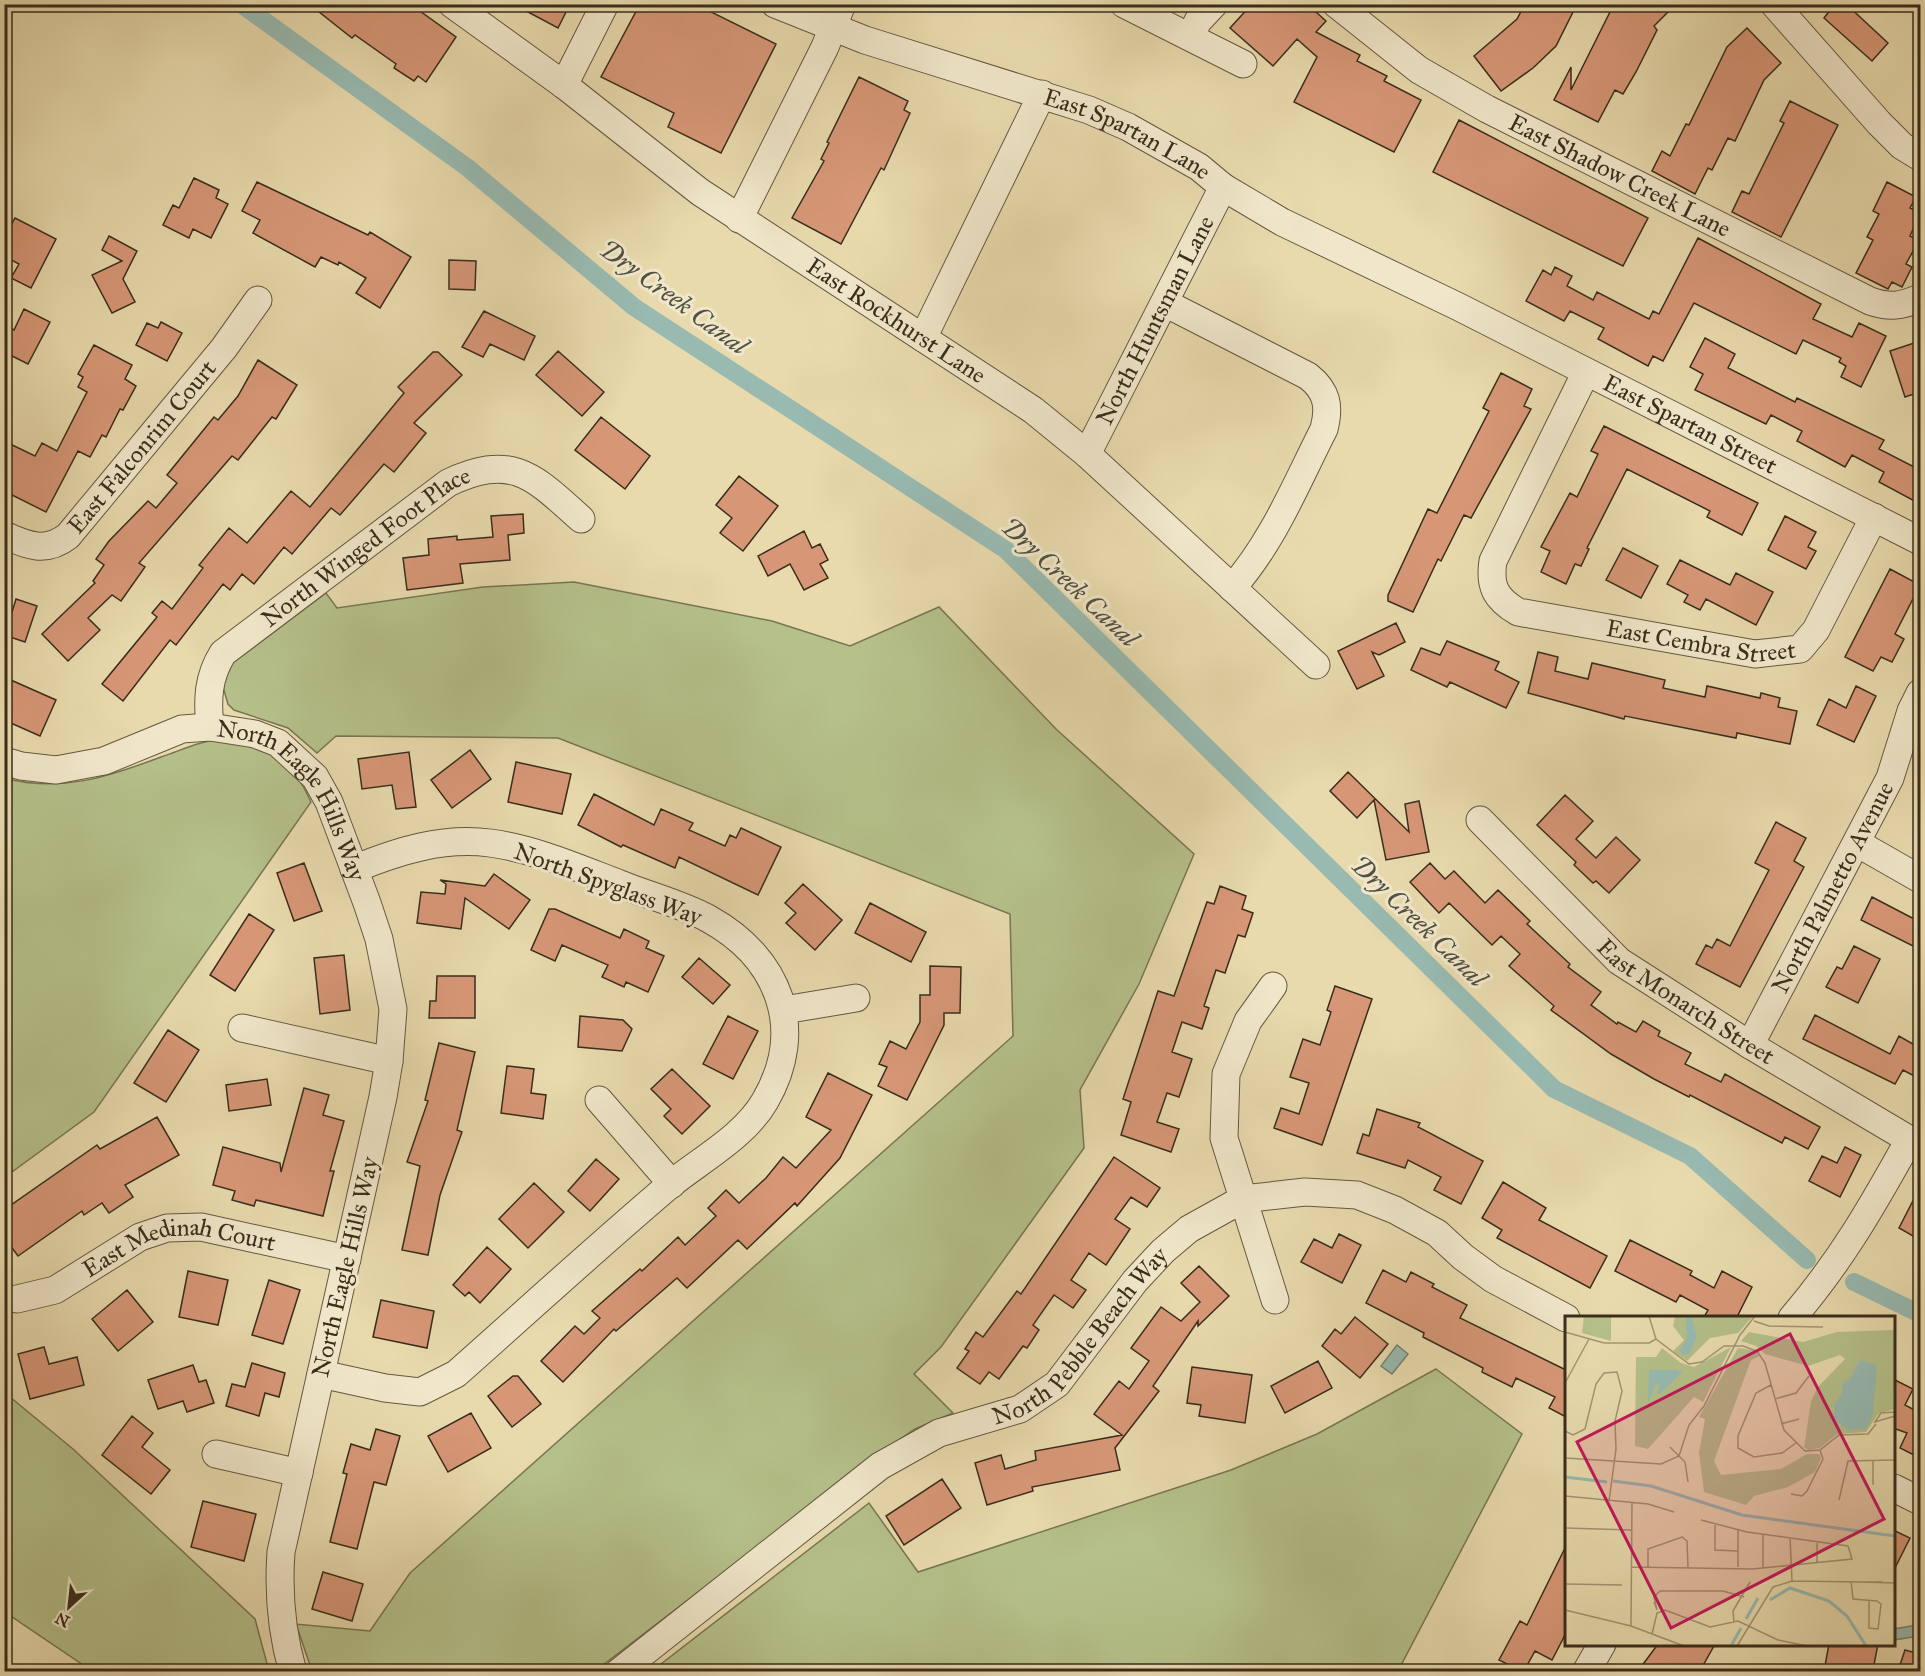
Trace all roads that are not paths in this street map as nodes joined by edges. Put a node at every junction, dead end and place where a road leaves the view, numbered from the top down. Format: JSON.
{"nodes":[{"id":1,"x":452,"y":4,"type":"edge"},
{"id":2,"x":605,"y":4,"type":"edge"},
{"id":3,"x":775,"y":4,"type":"edge"},
{"id":4,"x":1124,"y":4,"type":"edge"},
{"id":5,"x":1214,"y":4,"type":"edge"},
{"id":6,"x":1336,"y":4,"type":"edge"},
{"id":7,"x":1774,"y":4,"type":"edge"},
{"id":8,"x":838,"y":16,"type":"edge"},
{"id":9,"x":1190,"y":37,"type":"junction"},
{"id":10,"x":1243,"y":64,"type":"dead end"},
{"id":11,"x":564,"y":85,"type":"junction"},
{"id":12,"x":1042,"y":94,"type":"junction"},
{"id":13,"x":1920,"y":157,"type":"edge"},
{"id":14,"x":1223,"y":187,"type":"junction"},
{"id":15,"x":739,"y":219,"type":"junction"},
{"id":16,"x":1920,"y":298,"type":"edge"},
{"id":17,"x":258,"y":300,"type":"dead end"},
{"id":18,"x":1165,"y":303,"type":"junction"},
{"id":19,"x":1459,"y":307,"type":"joint"},
{"id":20,"x":923,"y":338,"type":"junction"},
{"id":21,"x":1586,"y":372,"type":"junction"},
{"id":22,"x":1087,"y":454,"type":"junction"},
{"id":23,"x":1874,"y":517,"type":"junction"},
{"id":24,"x":581,"y":519,"type":"dead end"},
{"id":25,"x":4,"y":535,"type":"edge"},
{"id":26,"x":1920,"y":541,"type":"edge"},
{"id":27,"x":1232,"y":588,"type":"junction"},
{"id":28,"x":1316,"y":665,"type":"dead end"},
{"id":29,"x":1920,"y":693,"type":"edge"},
{"id":30,"x":210,"y":727,"type":"junction"},
{"id":31,"x":4,"y":761,"type":"edge"},
{"id":32,"x":1480,"y":820,"type":"dead end"},
{"id":33,"x":1857,"y":843,"type":"junction"},
{"id":34,"x":354,"y":869,"type":"junction"},
{"id":35,"x":1920,"y":879,"type":"edge"},
{"id":36,"x":1274,"y":986,"type":"dead end"},
{"id":37,"x":856,"y":998,"type":"dead end"},
{"id":38,"x":784,"y":1010,"type":"junction"},
{"id":39,"x":242,"y":1028,"type":"dead end"},
{"id":40,"x":1750,"y":1045,"type":"junction"},
{"id":41,"x":389,"y":1061,"type":"junction"},
{"id":42,"x":599,"y":1100,"type":"dead end"},
{"id":43,"x":1915,"y":1143,"type":"edge"},
{"id":44,"x":672,"y":1184,"type":"junction"},
{"id":45,"x":1243,"y":1199,"type":"junction"},
{"id":46,"x":347,"y":1259,"type":"junction"},
{"id":47,"x":17,"y":1299,"type":"dead end"},
{"id":48,"x":1275,"y":1300,"type":"dead end"},
{"id":49,"x":1793,"y":1316,"type":"edge"},
{"id":50,"x":1565,"y":1317,"type":"edge"},
{"id":51,"x":321,"y":1374,"type":"junction"},
{"id":52,"x":216,"y":1454,"type":"dead end"},
{"id":53,"x":299,"y":1473,"type":"junction"},
{"id":54,"x":1895,"y":1489,"type":"edge"},
{"id":55,"x":1920,"y":1502,"type":"edge"},
{"id":56,"x":1601,"y":1646,"type":"edge"},
{"id":57,"x":293,"y":1671,"type":"edge"},
{"id":58,"x":619,"y":1671,"type":"edge"},
{"id":59,"x":1586,"y":1671,"type":"edge"}],
"edges":[{"from":1,"to":11,"type":"street","name":"East Rockhurst Lane"},
{"from":2,"to":11,"type":"street"},
{"from":3,"to":8,"type":"street","name":"East Spartan Lane"},
{"from":4,"to":9,"type":"street"},
{"from":5,"to":9,"type":"street"},
{"from":6,"to":16,"type":"street","name":"East Shadow Creek Lane"},
{"from":7,"to":13,"type":"street"},
{"from":8,"to":12,"type":"street","name":"East Spartan Lane"},
{"from":8,"to":15,"type":"street"},
{"from":9,"to":10,"type":"street"},
{"from":11,"to":15,"type":"street","name":"East Rockhurst Lane"},
{"from":12,"to":14,"type":"street","name":"East Spartan Lane"},
{"from":12,"to":20,"type":"street"},
{"from":14,"to":18,"type":"street","name":"North Huntsman Lane"},
{"from":14,"to":19,"type":"street","name":"East Spartan Lane"},
{"from":15,"to":20,"type":"street","name":"East Rockhurst Lane"},
{"from":17,"to":25,"type":"street","name":"East Falconrim Court"},
{"from":18,"to":22,"type":"street","name":"North Huntsman Lane"},
{"from":18,"to":27,"type":"street"},
{"from":19,"to":21,"type":"street","name":"East Spartan Street"},
{"from":20,"to":22,"type":"street","name":"East Rockhurst Lane"},
{"from":21,"to":23,"type":"street","name":"East Spartan Street"},
{"from":21,"to":23,"type":"street","name":"East Cembra Street"},
{"from":22,"to":27,"type":"street","name":"East Rockhurst Lane"},
{"from":23,"to":26,"type":"street","name":"East Spartan Street"},
{"from":24,"to":30,"type":"street","name":"North Winged Foot Place"},
{"from":27,"to":28,"type":"street","name":"East Rockhurst Lane"},
{"from":29,"to":33,"type":"street","name":"North Palmetto Avenue"},
{"from":30,"to":31,"type":"street","name":"North Eagle Hills Way"},
{"from":30,"to":34,"type":"street","name":"North Eagle Hills Way"},
{"from":32,"to":40,"type":"street","name":"East Monarch Street"},
{"from":33,"to":35,"type":"street"},
{"from":33,"to":40,"type":"street","name":"North Palmetto Avenue"},
{"from":34,"to":38,"type":"street","name":"North Spyglass Way"},
{"from":34,"to":41,"type":"street","name":"North Eagle Hills Way"},
{"from":36,"to":45,"type":"street"},
{"from":37,"to":38,"type":"street"},
{"from":38,"to":44,"type":"street","name":"North Spyglass Way"},
{"from":39,"to":41,"type":"street"},
{"from":40,"to":43,"type":"street","name":"East Monarch Street"},
{"from":41,"to":46,"type":"street","name":"North Eagle Hills Way"},
{"from":42,"to":44,"type":"street"},
{"from":43,"to":49,"type":"street"},
{"from":44,"to":51,"type":"street","name":"North Spyglass Way"},
{"from":45,"to":48,"type":"street"},
{"from":45,"to":50,"type":"street","name":"North Pebble Beach Way"},
{"from":45,"to":58,"type":"street","name":"North Pebble Beach Way"},
{"from":46,"to":47,"type":"street","name":"East Medinah Court"},
{"from":46,"to":51,"type":"street","name":"North Eagle Hills Way"},
{"from":51,"to":53,"type":"street","name":"North Eagle Hills Way"},
{"from":52,"to":53,"type":"street"},
{"from":53,"to":57,"type":"street","name":"North Eagle Hills Way"},
{"from":54,"to":55,"type":"street"},
{"from":56,"to":59,"type":"street"}]}
